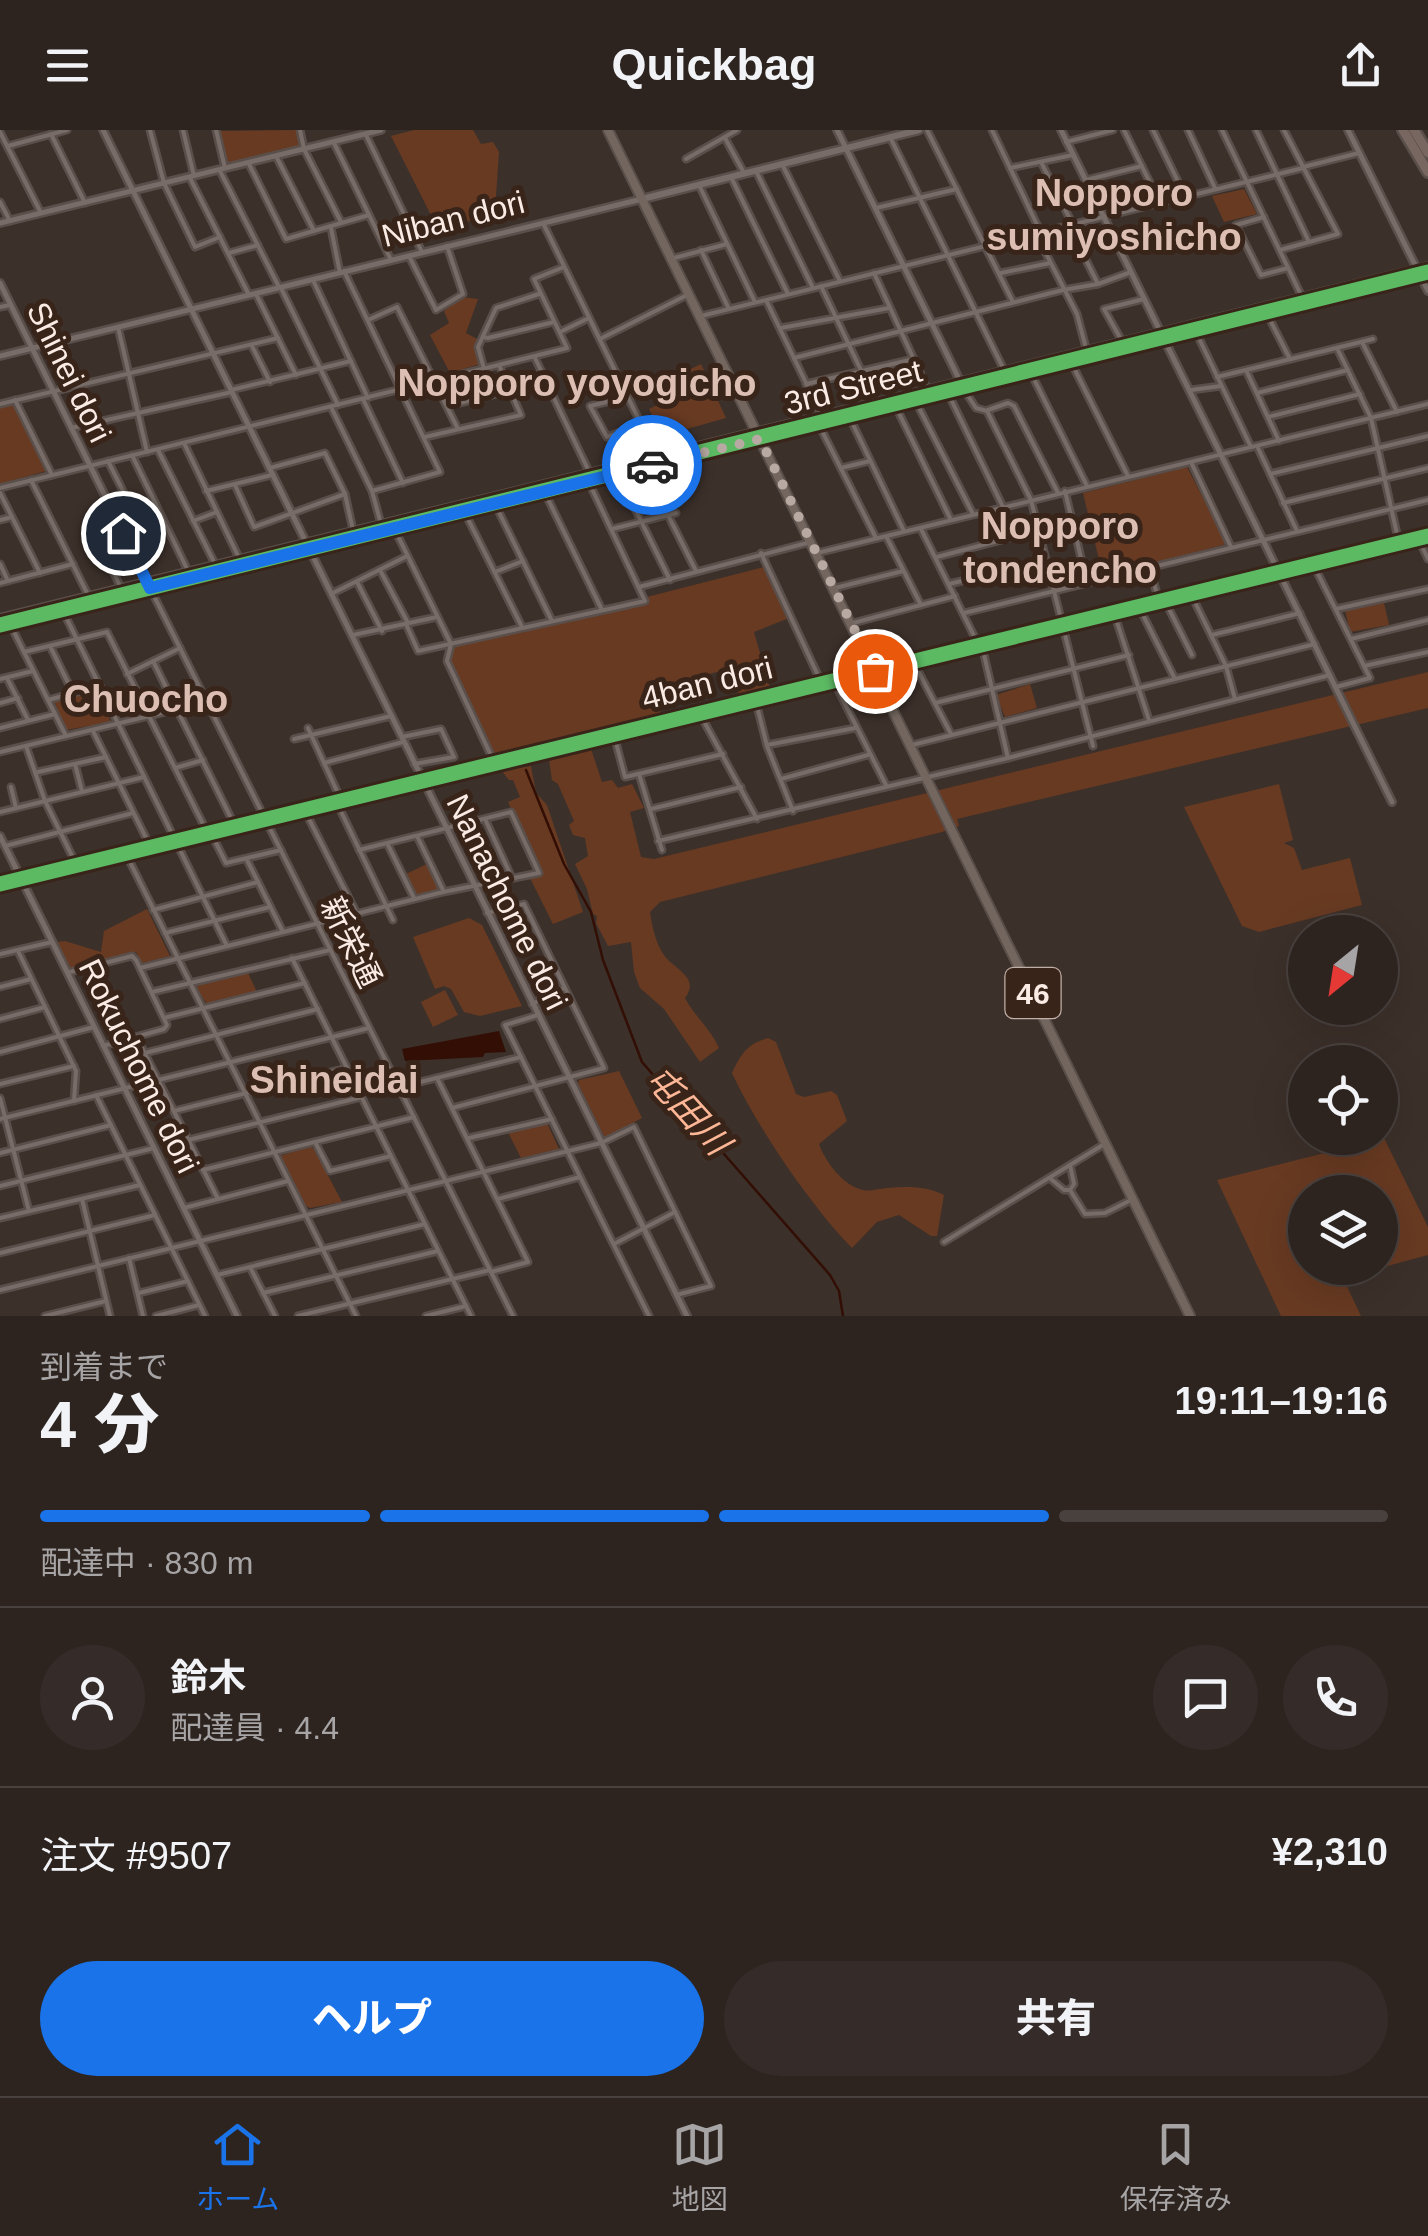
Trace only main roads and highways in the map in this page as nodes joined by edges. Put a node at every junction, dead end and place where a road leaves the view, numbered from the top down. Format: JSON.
{"nodes":[{"id":1,"x":608,"y":130,"type":"edge"},
{"id":2,"x":919,"y":130,"type":"edge"},
{"id":3,"x":1403,"y":130,"type":"edge"},
{"id":4,"x":1414,"y":130,"type":"edge"},
{"id":5,"x":1428,"y":153,"type":"edge"},
{"id":6,"x":1428,"y":172,"type":"edge"},
{"id":7,"x":642,"y":198,"type":"junction"},
{"id":8,"x":1190,"y":1316,"type":"edge"}],
"edges":[{"from":1,"to":7,"type":"main road","number":"46"},
{"from":2,"to":7,"type":"main road","name":"Niban dori"},
{"from":3,"to":6,"type":"highway"},
{"from":4,"to":5,"type":"highway"},
{"from":7,"to":8,"type":"main road","number":"46"}]}
